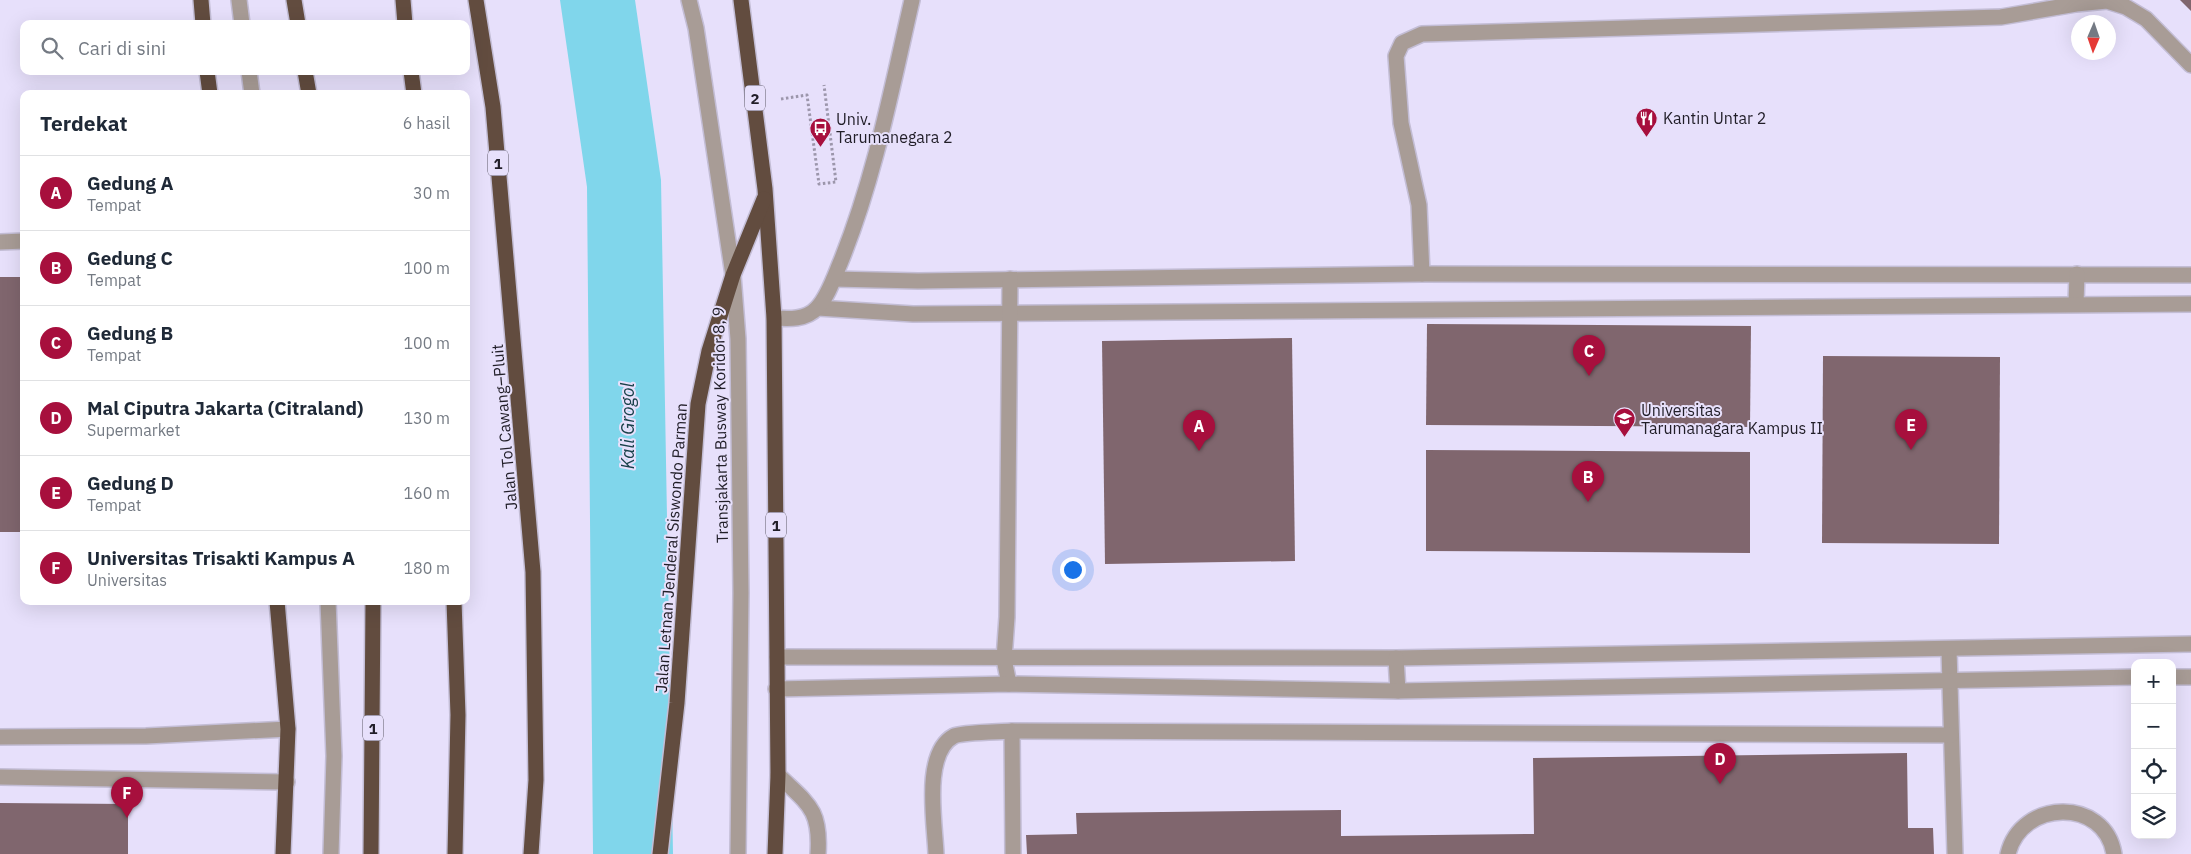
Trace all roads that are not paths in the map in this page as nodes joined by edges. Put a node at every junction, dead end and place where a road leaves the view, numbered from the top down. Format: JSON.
{"nodes":[{"id":1,"x":200,"y":0,"type":"edge"},
{"id":2,"x":239,"y":0,"type":"edge"},
{"id":3,"x":294,"y":0,"type":"edge"},
{"id":4,"x":403,"y":0,"type":"edge"},
{"id":5,"x":476,"y":0,"type":"edge"},
{"id":6,"x":689,"y":0,"type":"edge"},
{"id":7,"x":741,"y":0,"type":"edge"},
{"id":8,"x":912,"y":0,"type":"edge"},
{"id":9,"x":202,"y":20,"type":"edge"},
{"id":10,"x":242,"y":20,"type":"edge"},
{"id":11,"x":297,"y":20,"type":"edge"},
{"id":12,"x":406,"y":20,"type":"edge"},
{"id":13,"x":2191,"y":65,"type":"edge"},
{"id":14,"x":208,"y":75,"type":"edge"},
{"id":15,"x":250,"y":75,"type":"edge"},
{"id":16,"x":306,"y":75,"type":"edge"},
{"id":17,"x":412,"y":75,"type":"edge"},
{"id":18,"x":209,"y":90,"type":"edge"},
{"id":19,"x":251,"y":90,"type":"edge"},
{"id":20,"x":308,"y":90,"type":"edge"},
{"id":21,"x":413,"y":90,"type":"edge"},
{"id":22,"x":765,"y":196,"type":"junction"},
{"id":23,"x":20,"y":241,"type":"edge"},
{"id":24,"x":0,"y":242,"type":"edge"},
{"id":25,"x":1422,"y":274,"type":"junction"},
{"id":26,"x":2077,"y":274,"type":"junction"},
{"id":27,"x":733,"y":275,"type":"junction"},
{"id":28,"x":2191,"y":275,"type":"edge"},
{"id":29,"x":834,"y":279,"type":"junction"},
{"id":30,"x":1010,"y":279,"type":"junction"},
{"id":31,"x":2076,"y":303,"type":"junction"},
{"id":32,"x":2191,"y":304,"type":"edge"},
{"id":33,"x":818,"y":308,"type":"junction"},
{"id":34,"x":1010,"y":312,"type":"junction"},
{"id":35,"x":774,"y":318,"type":"junction"},
{"id":36,"x":277,"y":605,"type":"edge"},
{"id":37,"x":328,"y":605,"type":"edge"},
{"id":38,"x":374,"y":605,"type":"edge"},
{"id":39,"x":454,"y":605,"type":"edge"},
{"id":40,"x":2191,"y":644,"type":"edge"},
{"id":41,"x":1950,"y":650,"type":"junction"},
{"id":42,"x":777,"y":657,"type":"junction"},
{"id":43,"x":1396,"y":658,"type":"junction"},
{"id":44,"x":1004,"y":659,"type":"junction"},
{"id":45,"x":2131,"y":677,"type":"edge"},
{"id":46,"x":2176,"y":677,"type":"edge"},
{"id":47,"x":2191,"y":677,"type":"edge"},
{"id":48,"x":1949,"y":681,"type":"junction"},
{"id":49,"x":1009,"y":684,"type":"junction"},
{"id":50,"x":776,"y":690,"type":"junction"},
{"id":51,"x":1398,"y":691,"type":"junction"},
{"id":52,"x":288,"y":729,"type":"junction"},
{"id":53,"x":1012,"y":730,"type":"junction"},
{"id":54,"x":1951,"y":735,"type":"junction"},
{"id":55,"x":0,"y":737,"type":"edge"},
{"id":56,"x":778,"y":775,"type":"junction"},
{"id":57,"x":0,"y":777,"type":"edge"},
{"id":58,"x":287,"y":782,"type":"junction"},
{"id":59,"x":282,"y":854,"type":"edge"},
{"id":60,"x":331,"y":854,"type":"edge"},
{"id":61,"x":371,"y":854,"type":"edge"},
{"id":62,"x":455,"y":854,"type":"edge"},
{"id":63,"x":531,"y":854,"type":"edge"},
{"id":64,"x":660,"y":854,"type":"edge"},
{"id":65,"x":738,"y":854,"type":"edge"},
{"id":66,"x":775,"y":854,"type":"edge"},
{"id":67,"x":818,"y":854,"type":"edge"},
{"id":68,"x":936,"y":854,"type":"edge"},
{"id":69,"x":1013,"y":854,"type":"edge"},
{"id":70,"x":1955,"y":854,"type":"edge"},
{"id":71,"x":2008,"y":854,"type":"edge"},
{"id":72,"x":2114,"y":854,"type":"edge"}],
"edges":[{"from":1,"to":9,"type":"highway"},
{"from":2,"to":10,"type":"street"},
{"from":3,"to":11,"type":"highway"},
{"from":4,"to":12,"type":"highway"},
{"from":5,"to":63,"type":"highway","name":"Jalan Tol Cawang–Pluit","number":"1"},
{"from":6,"to":27,"type":"street","name":"Transjakarta Busway Koridor 8, 9"},
{"from":7,"to":22,"type":"highway","name":"Jalan Letnan Jenderal Siswondo Parman","number":"2"},
{"from":8,"to":29,"type":"street"},
{"from":13,"to":25,"type":"street"},
{"from":14,"to":18,"type":"highway"},
{"from":15,"to":19,"type":"street"},
{"from":16,"to":20,"type":"highway"},
{"from":17,"to":21,"type":"highway"},
{"from":22,"to":27,"type":"highway","name":"Jalan Letnan Jenderal Siswondo Parman"},
{"from":22,"to":35,"type":"highway","name":"Jalan Letnan Jenderal Siswondo Parman","number":"1"},
{"from":23,"to":24,"type":"street"},
{"from":25,"to":26,"type":"street"},
{"from":25,"to":30,"type":"street"},
{"from":26,"to":28,"type":"street"},
{"from":26,"to":31,"type":"street"},
{"from":27,"to":64,"type":"highway","name":"Jalan Letnan Jenderal Siswondo Parman"},
{"from":27,"to":65,"type":"street","name":"Transjakarta Busway Koridor 8, 9"},
{"from":29,"to":30,"type":"street"},
{"from":29,"to":33,"type":"street"},
{"from":30,"to":34,"type":"street"},
{"from":31,"to":32,"type":"street"},
{"from":31,"to":34,"type":"street"},
{"from":33,"to":34,"type":"street"},
{"from":33,"to":35,"type":"street"},
{"from":34,"to":44,"type":"street"},
{"from":35,"to":42,"type":"highway","name":"Jalan Letnan Jenderal Siswondo Parman","number":"1"},
{"from":36,"to":52,"type":"highway"},
{"from":37,"to":60,"type":"street"},
{"from":38,"to":61,"type":"highway","number":"1"},
{"from":39,"to":62,"type":"highway"},
{"from":40,"to":41,"type":"street"},
{"from":41,"to":43,"type":"street"},
{"from":41,"to":48,"type":"street"},
{"from":42,"to":44,"type":"street"},
{"from":42,"to":50,"type":"highway","name":"Jalan Letnan Jenderal Siswondo Parman","number":"1"},
{"from":43,"to":44,"type":"street"},
{"from":43,"to":51,"type":"street"},
{"from":44,"to":49,"type":"street"},
{"from":45,"to":48,"type":"street"},
{"from":46,"to":47,"type":"street"},
{"from":48,"to":51,"type":"street"},
{"from":48,"to":54,"type":"street"},
{"from":49,"to":50,"type":"street"},
{"from":49,"to":51,"type":"street"},
{"from":50,"to":56,"type":"highway","name":"Jalan Letnan Jenderal Siswondo Parman","number":"1"},
{"from":52,"to":55,"type":"street"},
{"from":52,"to":58,"type":"highway"},
{"from":53,"to":54,"type":"street"},
{"from":53,"to":68,"type":"street"},
{"from":53,"to":69,"type":"street"},
{"from":54,"to":70,"type":"street"},
{"from":56,"to":66,"type":"highway","name":"Jalan Letnan Jenderal Siswondo Parman","number":"1"},
{"from":56,"to":67,"type":"street"},
{"from":57,"to":58,"type":"street"},
{"from":58,"to":59,"type":"highway"},
{"from":71,"to":72,"type":"street"}]}
